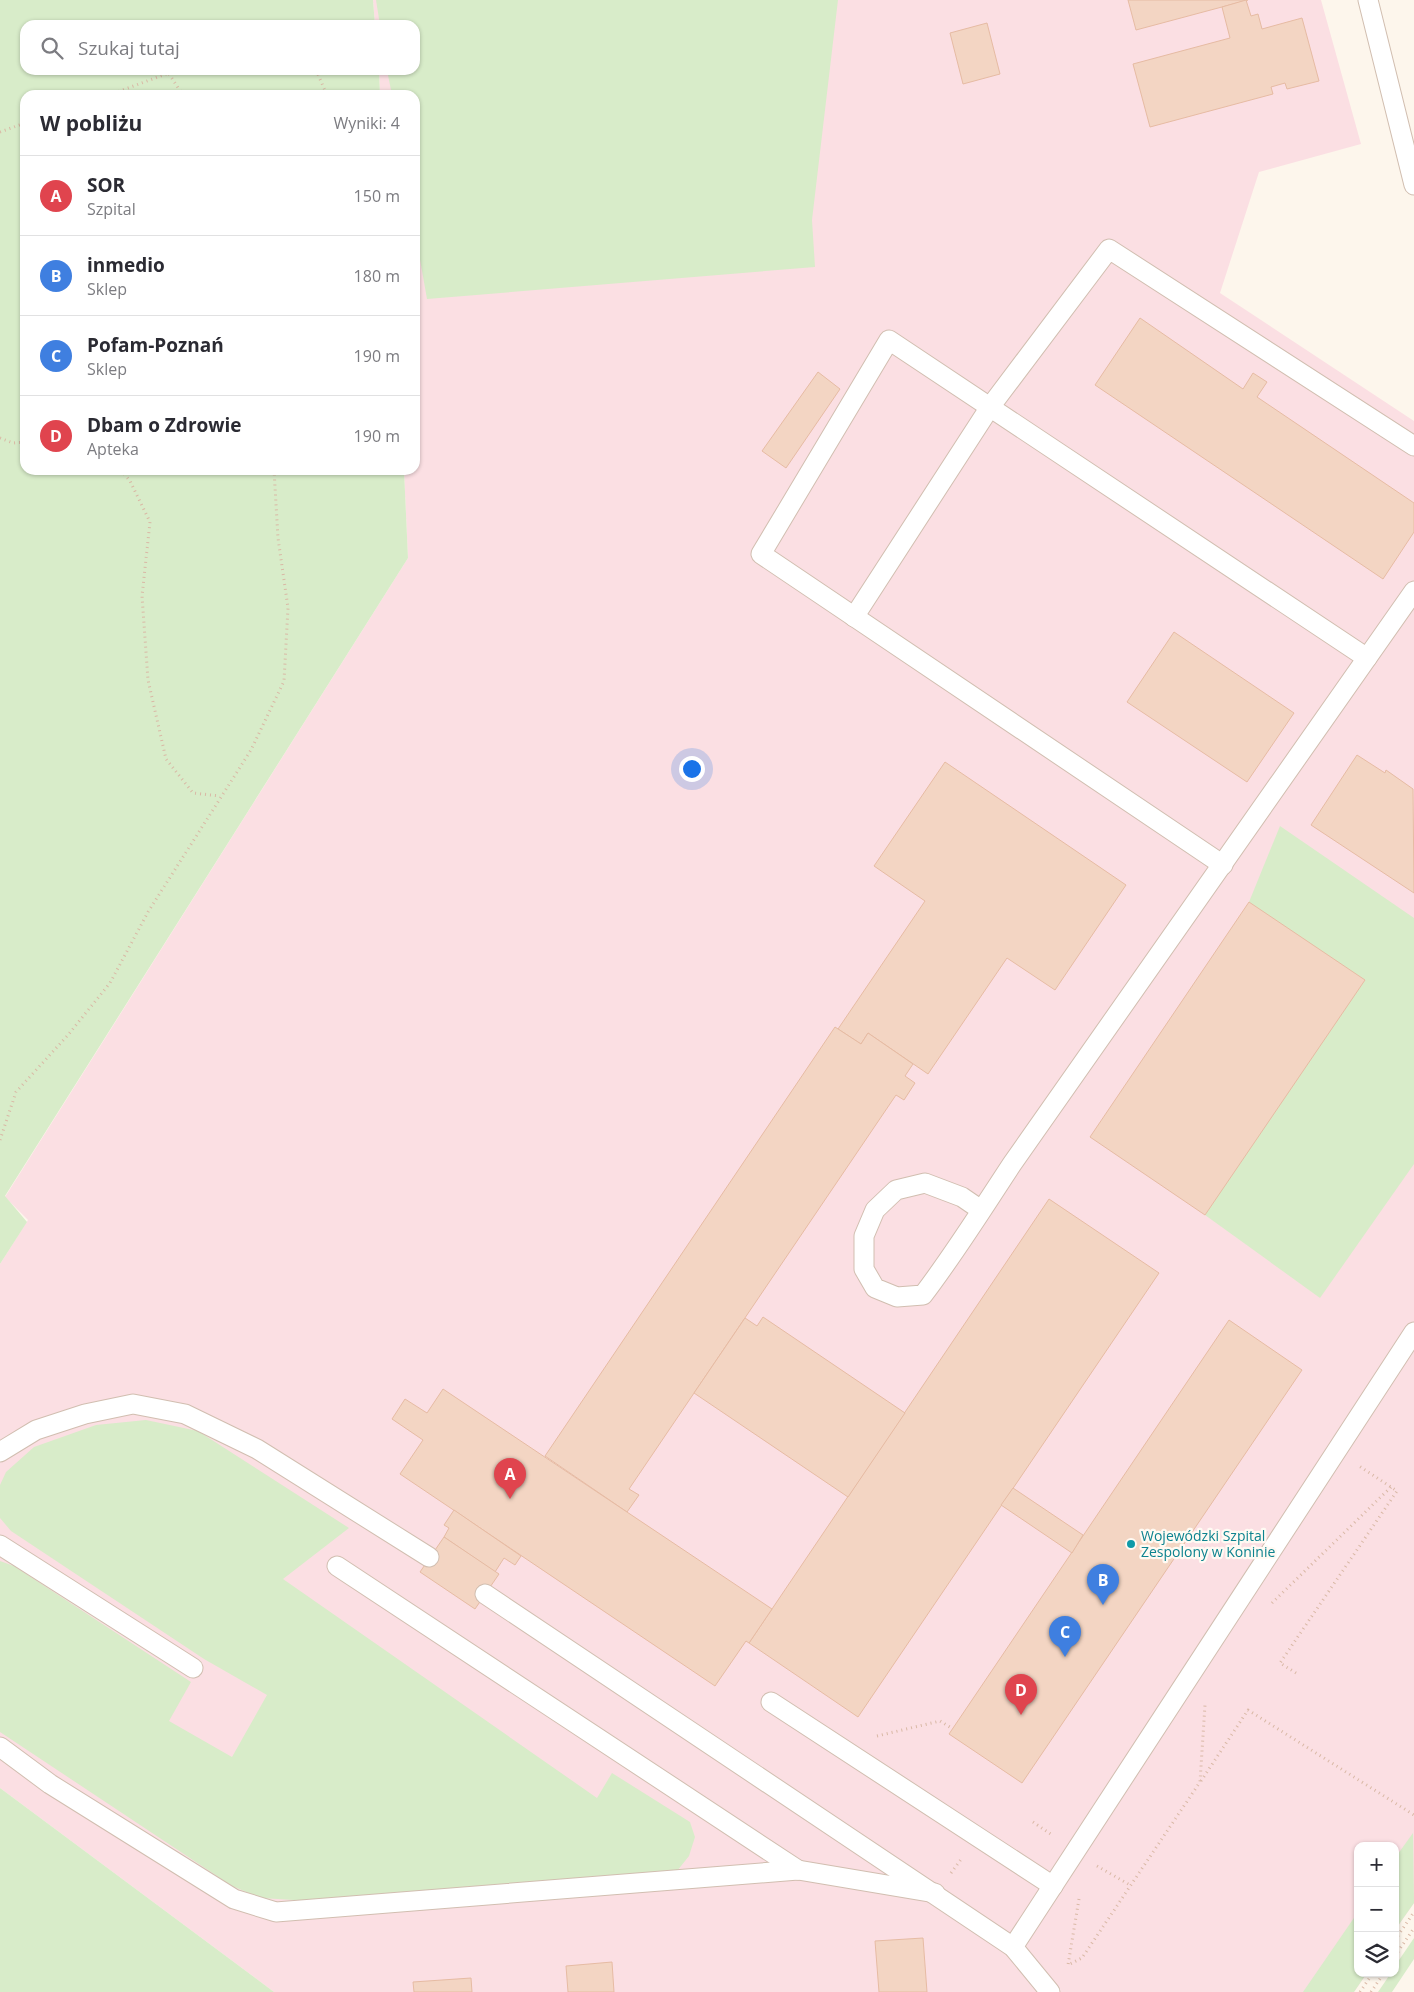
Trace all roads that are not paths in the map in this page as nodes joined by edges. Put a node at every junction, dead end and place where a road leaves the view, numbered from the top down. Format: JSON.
{"nodes":[{"id":1,"x":1368,"y":0,"type":"edge"},
{"id":2,"x":1414,"y":185,"type":"edge"},
{"id":3,"x":990,"y":407,"type":"junction"},
{"id":4,"x":1414,"y":446,"type":"edge"},
{"id":5,"x":1414,"y":591,"type":"edge"},
{"id":6,"x":854,"y":617,"type":"junction"},
{"id":7,"x":1367,"y":658,"type":"junction"},
{"id":8,"x":1223,"y":865,"type":"junction"},
{"id":9,"x":981,"y":1210,"type":"junction"},
{"id":10,"x":1414,"y":1332,"type":"edge"},
{"id":11,"x":0,"y":1452,"type":"edge"},
{"id":12,"x":0,"y":1544,"type":"edge"},
{"id":13,"x":429,"y":1557,"type":"dead end"},
{"id":14,"x":337,"y":1566,"type":"dead end"},
{"id":15,"x":485,"y":1594,"type":"dead end"},
{"id":16,"x":192,"y":1668,"type":"dead end"},
{"id":17,"x":771,"y":1702,"type":"dead end"},
{"id":18,"x":0,"y":1747,"type":"edge"},
{"id":19,"x":798,"y":1870,"type":"junction"},
{"id":20,"x":1053,"y":1886,"type":"junction"},
{"id":21,"x":935,"y":1893,"type":"junction"},
{"id":22,"x":1013,"y":1947,"type":"junction"},
{"id":23,"x":1050,"y":1992,"type":"edge"}],
"edges":[{"from":1,"to":2,"type":"lane"},
{"from":3,"to":4,"type":"lane"},
{"from":3,"to":6,"type":"lane"},
{"from":3,"to":6,"type":"lane"},
{"from":3,"to":7,"type":"lane"},
{"from":5,"to":7,"type":"lane"},
{"from":6,"to":8,"type":"lane"},
{"from":7,"to":8,"type":"lane"},
{"from":8,"to":9,"type":"lane"},
{"from":9,"to":9,"type":"lane"},
{"from":10,"to":20,"type":"lane"},
{"from":11,"to":13,"type":"lane"},
{"from":12,"to":16,"type":"lane"},
{"from":14,"to":19,"type":"lane"},
{"from":15,"to":21,"type":"lane"},
{"from":17,"to":20,"type":"lane"},
{"from":18,"to":19,"type":"lane"},
{"from":19,"to":21,"type":"lane"},
{"from":20,"to":22,"type":"lane"},
{"from":21,"to":22,"type":"lane"},
{"from":22,"to":23,"type":"lane"}]}
